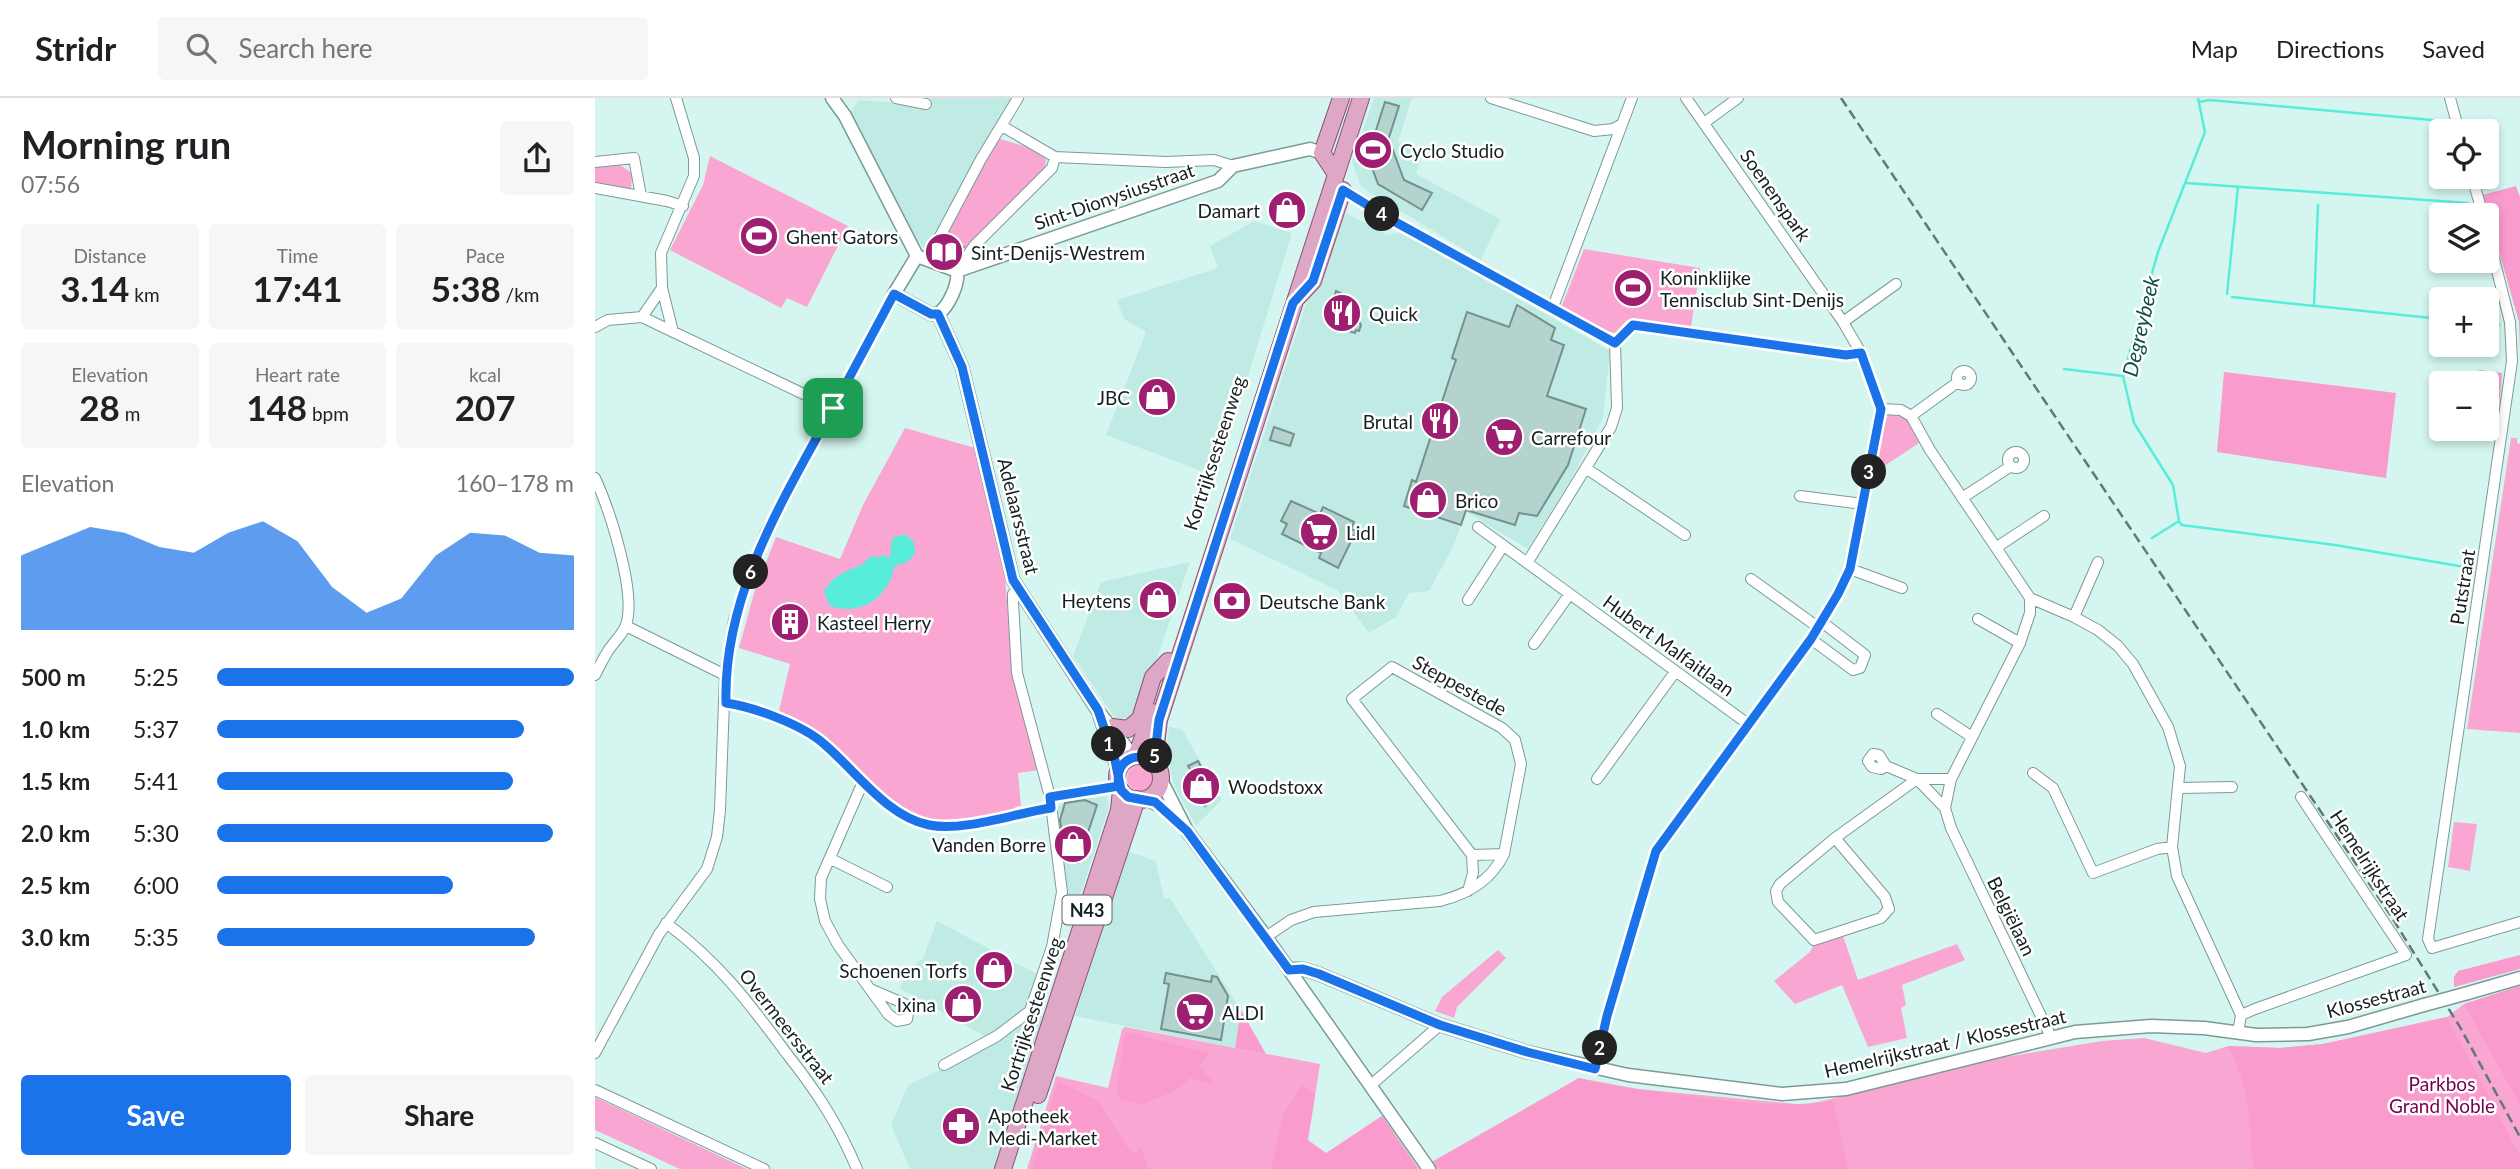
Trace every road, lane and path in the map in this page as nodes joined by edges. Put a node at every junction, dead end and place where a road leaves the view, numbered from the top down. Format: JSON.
{"nodes":[{"id":1,"x":676,"y":98,"type":"edge"},
{"id":2,"x":896,"y":98,"type":"edge"},
{"id":3,"x":1018,"y":98,"type":"edge"},
{"id":4,"x":1341,"y":98,"type":"edge"},
{"id":5,"x":1351,"y":98,"type":"edge"},
{"id":6,"x":1361,"y":98,"type":"edge"},
{"id":7,"x":1491,"y":98,"type":"edge"},
{"id":8,"x":1632,"y":98,"type":"edge"},
{"id":9,"x":1686,"y":98,"type":"edge"},
{"id":10,"x":1738,"y":98,"type":"edge"},
{"id":11,"x":2450,"y":98,"type":"edge"},
{"id":12,"x":837,"y":99,"type":"edge"},
{"id":13,"x":926,"y":104,"type":"dead end"},
{"id":14,"x":2456,"y":119,"type":"edge"},
{"id":15,"x":1704,"y":123,"type":"junction"},
{"id":16,"x":1622,"y":124,"type":"junction"},
{"id":17,"x":1002,"y":126,"type":"junction"},
{"id":18,"x":1055,"y":157,"type":"junction"},
{"id":19,"x":595,"y":162,"type":"edge"},
{"id":20,"x":1329,"y":163,"type":"junction"},
{"id":21,"x":1233,"y":166,"type":"junction"},
{"id":22,"x":595,"y":188,"type":"edge"},
{"id":23,"x":1343,"y":190,"type":"junction"},
{"id":24,"x":641,"y":196,"type":"junction"},
{"id":25,"x":683,"y":206,"type":"junction"},
{"id":26,"x":922,"y":258,"type":"junction"},
{"id":27,"x":957,"y":271,"type":"junction"},
{"id":28,"x":2498,"y":273,"type":"edge"},
{"id":29,"x":1896,"y":285,"type":"dead end"},
{"id":30,"x":662,"y":288,"type":"junction"},
{"id":31,"x":894,"y":294,"type":"junction"},
{"id":32,"x":1293,"y":303,"type":"junction"},
{"id":33,"x":1553,"y":307,"type":"junction"},
{"id":34,"x":938,"y":314,"type":"junction"},
{"id":35,"x":642,"y":317,"type":"junction"},
{"id":36,"x":1843,"y":322,"type":"junction"},
{"id":37,"x":595,"y":327,"type":"edge"},
{"id":38,"x":673,"y":331,"type":"junction"},
{"id":39,"x":1615,"y":343,"type":"junction"},
{"id":40,"x":1861,"y":353,"type":"junction"},
{"id":41,"x":1958,"y":382,"type":"dead end"},
{"id":42,"x":833,"y":408,"type":"junction"},
{"id":43,"x":1881,"y":413,"type":"junction"},
{"id":44,"x":1911,"y":416,"type":"junction"},
{"id":45,"x":2011,"y":466,"type":"dead end"},
{"id":46,"x":1587,"y":469,"type":"junction"},
{"id":47,"x":595,"y":478,"type":"edge"},
{"id":48,"x":1800,"y":496,"type":"dead end"},
{"id":49,"x":1962,"y":498,"type":"junction"},
{"id":50,"x":1863,"y":504,"type":"junction"},
{"id":51,"x":2044,"y":516,"type":"dead end"},
{"id":52,"x":1478,"y":527,"type":"dead end"},
{"id":53,"x":1685,"y":535,"type":"dead end"},
{"id":54,"x":1503,"y":546,"type":"junction"},
{"id":55,"x":1997,"y":547,"type":"junction"},
{"id":56,"x":2098,"y":562,"type":"dead end"},
{"id":57,"x":1527,"y":563,"type":"junction"},
{"id":58,"x":1850,"y":569,"type":"junction"},
{"id":59,"x":1751,"y":579,"type":"dead end"},
{"id":60,"x":1902,"y":588,"type":"dead end"},
{"id":61,"x":1018,"y":589,"type":"junction"},
{"id":62,"x":1569,"y":595,"type":"junction"},
{"id":63,"x":2030,"y":598,"type":"junction"},
{"id":64,"x":1468,"y":600,"type":"dead end"},
{"id":65,"x":2074,"y":617,"type":"junction"},
{"id":66,"x":1978,"y":619,"type":"dead end"},
{"id":67,"x":1821,"y":625,"type":"junction"},
{"id":68,"x":626,"y":626,"type":"junction"},
{"id":69,"x":1811,"y":639,"type":"junction"},
{"id":70,"x":2020,"y":643,"type":"junction"},
{"id":71,"x":1534,"y":645,"type":"dead end"},
{"id":72,"x":1168,"y":661,"type":"junction"},
{"id":73,"x":1675,"y":672,"type":"junction"},
{"id":74,"x":595,"y":675,"type":"edge"},
{"id":75,"x":725,"y":675,"type":"junction"},
{"id":76,"x":726,"y":703,"type":"junction"},
{"id":77,"x":1098,"y":710,"type":"junction"},
{"id":78,"x":1937,"y":715,"type":"dead end"},
{"id":79,"x":1748,"y":724,"type":"junction"},
{"id":80,"x":1112,"y":727,"type":"junction"},
{"id":81,"x":1972,"y":737,"type":"junction"},
{"id":82,"x":1135,"y":756,"type":"junction"},
{"id":83,"x":1154,"y":762,"type":"junction"},
{"id":84,"x":1886,"y":766,"type":"dead end"},
{"id":85,"x":2033,"y":773,"type":"dead end"},
{"id":86,"x":1597,"y":779,"type":"dead end"},
{"id":87,"x":1917,"y":779,"type":"junction"},
{"id":88,"x":1951,"y":779,"type":"junction"},
{"id":89,"x":1161,"y":780,"type":"junction"},
{"id":90,"x":863,"y":782,"type":"junction"},
{"id":91,"x":1119,"y":782,"type":"junction"},
{"id":92,"x":2232,"y":786,"type":"dead end"},
{"id":93,"x":2180,"y":788,"type":"junction"},
{"id":94,"x":2301,"y":797,"type":"dead end"},
{"id":95,"x":1141,"y":799,"type":"junction"},
{"id":96,"x":1050,"y":802,"type":"junction"},
{"id":97,"x":1945,"y":808,"type":"junction"},
{"id":98,"x":1187,"y":831,"type":"junction"},
{"id":99,"x":1835,"y":838,"type":"junction"},
{"id":100,"x":2172,"y":847,"type":"junction"},
{"id":101,"x":1504,"y":854,"type":"junction"},
{"id":102,"x":1472,"y":855,"type":"junction"},
{"id":103,"x":831,"y":859,"type":"junction"},
{"id":104,"x":887,"y":887,"type":"dead end"},
{"id":105,"x":1468,"y":891,"type":"junction"},
{"id":106,"x":2520,"y":922,"type":"edge"},
{"id":107,"x":666,"y":923,"type":"junction"},
{"id":108,"x":1266,"y":937,"type":"junction"},
{"id":109,"x":1289,"y":970,"type":"junction"},
{"id":110,"x":2520,"y":978,"type":"edge"},
{"id":111,"x":870,"y":989,"type":"dead end"},
{"id":112,"x":1035,"y":1004,"type":"junction"},
{"id":113,"x":1055,"y":1009,"type":"junction"},
{"id":114,"x":2241,"y":1015,"type":"junction"},
{"id":115,"x":1440,"y":1025,"type":"junction"},
{"id":116,"x":2238,"y":1033,"type":"junction"},
{"id":117,"x":2051,"y":1037,"type":"junction"},
{"id":118,"x":595,"y":1052,"type":"edge"},
{"id":119,"x":944,"y":1065,"type":"dead end"},
{"id":120,"x":1595,"y":1069,"type":"junction"},
{"id":121,"x":1371,"y":1085,"type":"junction"},
{"id":122,"x":595,"y":1090,"type":"edge"},
{"id":123,"x":595,"y":1143,"type":"edge"},
{"id":124,"x":651,"y":1169,"type":"edge"},
{"id":125,"x":764,"y":1169,"type":"edge"},
{"id":126,"x":857,"y":1169,"type":"edge"},
{"id":127,"x":1003,"y":1169,"type":"edge"},
{"id":128,"x":1014,"y":1169,"type":"edge"},
{"id":129,"x":1429,"y":1169,"type":"edge"}],
"edges":[{"from":1,"to":25,"type":"street"},
{"from":2,"to":13,"type":"street"},
{"from":3,"to":17,"type":"street"},
{"from":4,"to":20,"type":"main road","name":"Kortrijksesteenweg"},
{"from":5,"to":20,"type":"main road","name":"Kortrijksesteenweg"},
{"from":6,"to":20,"type":"main road","name":"Kortrijksesteenweg"},
{"from":7,"to":16,"type":"street"},
{"from":8,"to":16,"type":"street"},
{"from":9,"to":15,"type":"street","name":"Soenenspark"},
{"from":10,"to":15,"type":"street"},
{"from":11,"to":14,"type":"street"},
{"from":12,"to":26,"type":"street"},
{"from":15,"to":36,"type":"street","name":"Soenenspark"},
{"from":16,"to":33,"type":"street"},
{"from":17,"to":18,"type":"street"},
{"from":17,"to":26,"type":"street"},
{"from":18,"to":21,"type":"street"},
{"from":18,"to":27,"type":"street"},
{"from":19,"to":24,"type":"street"},
{"from":20,"to":21,"type":"street","name":"Sint-Dionysiusstraat"},
{"from":20,"to":23,"type":"street"},
{"from":20,"to":32,"type":"main road","name":"Kortrijksesteenweg"},
{"from":20,"to":72,"type":"main road","name":"Kortrijksesteenweg"},
{"from":21,"to":27,"type":"street","name":"Sint-Dionysiusstraat"},
{"from":22,"to":24,"type":"street"},
{"from":23,"to":32,"type":"main road"},
{"from":23,"to":33,"type":"street"},
{"from":24,"to":25,"type":"street"},
{"from":25,"to":30,"type":"street"},
{"from":26,"to":27,"type":"street"},
{"from":26,"to":31,"type":"street"},
{"from":27,"to":34,"type":"street"},
{"from":28,"to":106,"type":"street","name":"Putstraat"},
{"from":29,"to":36,"type":"street"},
{"from":30,"to":35,"type":"street"},
{"from":30,"to":38,"type":"street"},
{"from":31,"to":34,"type":"street"},
{"from":31,"to":42,"type":"street"},
{"from":32,"to":83,"type":"main road","name":"Kortrijksesteenweg"},
{"from":33,"to":39,"type":"street"},
{"from":34,"to":61,"type":"street","name":"Adelaarsstraat"},
{"from":35,"to":37,"type":"street"},
{"from":35,"to":38,"type":"street"},
{"from":36,"to":40,"type":"street","name":"Soenenspark"},
{"from":38,"to":42,"type":"street"},
{"from":39,"to":40,"type":"street"},
{"from":39,"to":46,"type":"street"},
{"from":40,"to":43,"type":"street"},
{"from":41,"to":44,"type":"street"},
{"from":42,"to":75,"type":"street"},
{"from":43,"to":44,"type":"street"},
{"from":43,"to":50,"type":"street"},
{"from":44,"to":49,"type":"street"},
{"from":45,"to":49,"type":"street"},
{"from":46,"to":53,"type":"street"},
{"from":46,"to":57,"type":"street"},
{"from":47,"to":68,"type":"street"},
{"from":48,"to":50,"type":"street"},
{"from":49,"to":55,"type":"street"},
{"from":50,"to":58,"type":"street"},
{"from":51,"to":55,"type":"street"},
{"from":52,"to":54,"type":"street","name":"Hubert Malfaitlaan"},
{"from":54,"to":57,"type":"street","name":"Hubert Malfaitlaan"},
{"from":54,"to":64,"type":"street"},
{"from":55,"to":63,"type":"street"},
{"from":56,"to":65,"type":"street"},
{"from":57,"to":62,"type":"street","name":"Hubert Malfaitlaan"},
{"from":58,"to":60,"type":"street"},
{"from":58,"to":67,"type":"street"},
{"from":59,"to":67,"type":"street"},
{"from":61,"to":77,"type":"street","name":"Adelaarsstraat"},
{"from":61,"to":96,"type":"street"},
{"from":62,"to":71,"type":"street"},
{"from":62,"to":73,"type":"street","name":"Hubert Malfaitlaan"},
{"from":63,"to":65,"type":"street"},
{"from":63,"to":70,"type":"street"},
{"from":65,"to":93,"type":"street"},
{"from":66,"to":70,"type":"street"},
{"from":67,"to":69,"type":"street"},
{"from":67,"to":69,"type":"street"},
{"from":68,"to":74,"type":"street"},
{"from":68,"to":75,"type":"street"},
{"from":69,"to":79,"type":"street"},
{"from":70,"to":81,"type":"street"},
{"from":72,"to":80,"type":"main road"},
{"from":72,"to":82,"type":"main road","name":"Kortrijksesteenweg"},
{"from":73,"to":79,"type":"street","name":"Hubert Malfaitlaan"},
{"from":73,"to":86,"type":"street"},
{"from":75,"to":76,"type":"street"},
{"from":76,"to":90,"type":"street"},
{"from":76,"to":107,"type":"street"},
{"from":77,"to":80,"type":"street","name":"Adelaarsstraat"},
{"from":77,"to":91,"type":"street","name":"Adelaarsstraat"},
{"from":78,"to":81,"type":"street"},
{"from":79,"to":120,"type":"street"},
{"from":80,"to":82,"type":"street","name":"Adelaarsstraat"},
{"from":81,"to":88,"type":"street"},
{"from":82,"to":83,"type":"main road"},
{"from":82,"to":91,"type":"main road"},
{"from":83,"to":89,"type":"main road"},
{"from":84,"to":87,"type":"street","name":"Belgiëlaan"},
{"from":85,"to":100,"type":"street"},
{"from":87,"to":88,"type":"street","name":"Belgiëlaan"},
{"from":87,"to":97,"type":"street","name":"Belgiëlaan"},
{"from":87,"to":99,"type":"street"},
{"from":88,"to":97,"type":"street"},
{"from":89,"to":95,"type":"main road","number":"N43"},
{"from":89,"to":98,"type":"street"},
{"from":90,"to":96,"type":"street"},
{"from":90,"to":103,"type":"street"},
{"from":91,"to":95,"type":"main road"},
{"from":91,"to":96,"type":"street"},
{"from":91,"to":113,"type":"main road","name":"Kortrijksesteenweg","number":"N43"},
{"from":92,"to":93,"type":"street"},
{"from":93,"to":100,"type":"street"},
{"from":94,"to":114,"type":"street","name":"Hemelrijkstraat"},
{"from":95,"to":98,"type":"street"},
{"from":95,"to":128,"type":"main road","name":"Kortrijksesteenweg","number":"N43"},
{"from":96,"to":112,"type":"street"},
{"from":97,"to":117,"type":"street","name":"Belgiëlaan"},
{"from":98,"to":108,"type":"street"},
{"from":99,"to":99,"type":"street"},
{"from":100,"to":114,"type":"street"},
{"from":101,"to":102,"type":"street"},
{"from":101,"to":102,"type":"street","name":"Steppestede"},
{"from":101,"to":105,"type":"street","name":"Steppestede"},
{"from":102,"to":105,"type":"street"},
{"from":103,"to":104,"type":"street"},
{"from":103,"to":111,"type":"street"},
{"from":105,"to":108,"type":"street","name":"Steppestede"},
{"from":107,"to":118,"type":"street"},
{"from":107,"to":126,"type":"street","name":"Overmeersstraat"},
{"from":108,"to":109,"type":"street"},
{"from":109,"to":115,"type":"street"},
{"from":109,"to":121,"type":"street"},
{"from":110,"to":116,"type":"street","name":"Klossestraat","bridge":true},
{"from":112,"to":113,"type":"street"},
{"from":112,"to":119,"type":"street"},
{"from":113,"to":127,"type":"main road","name":"Kortrijksesteenweg","number":"N43"},
{"from":114,"to":116,"type":"street"},
{"from":115,"to":120,"type":"street","name":"Hemelrijkstraat / Klossestraat"},
{"from":115,"to":121,"type":"street"},
{"from":116,"to":117,"type":"street","name":"Hemelrijkstraat / Klossestraat"},
{"from":117,"to":120,"type":"street","name":"Hemelrijkstraat / Klossestraat"},
{"from":121,"to":129,"type":"street"},
{"from":122,"to":125,"type":"street"},
{"from":123,"to":124,"type":"street"}]}
